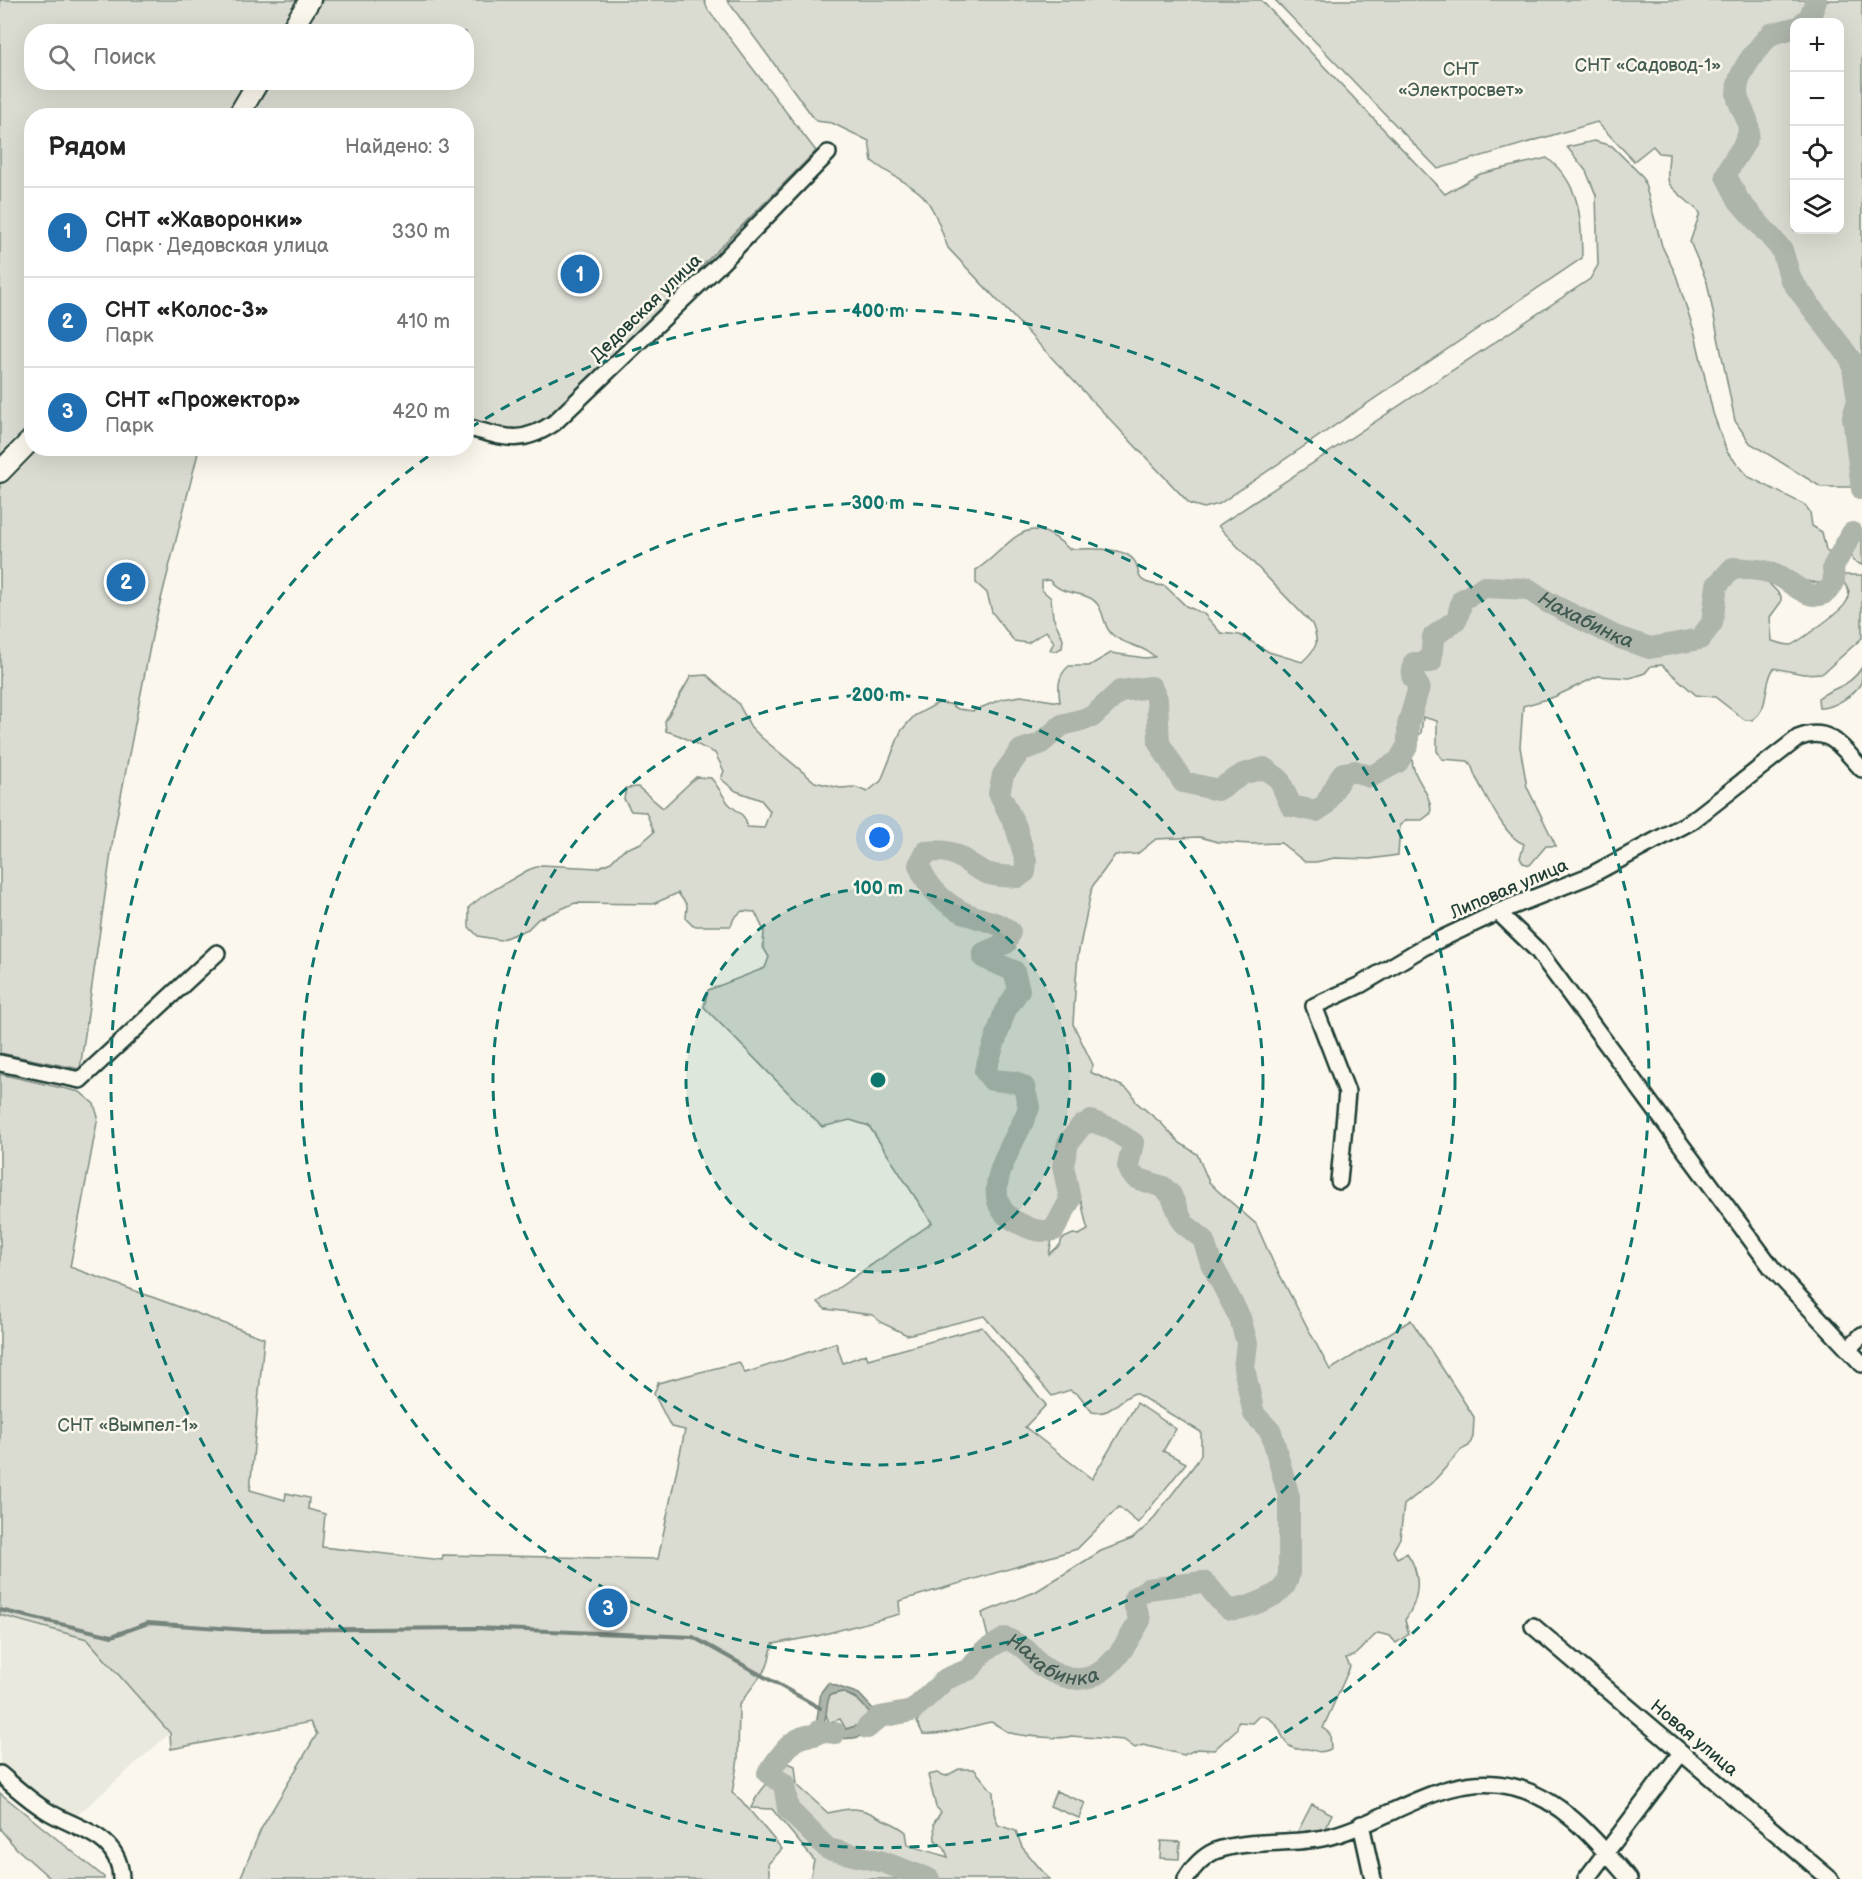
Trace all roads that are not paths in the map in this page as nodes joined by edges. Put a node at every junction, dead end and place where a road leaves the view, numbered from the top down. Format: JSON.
{"nodes":[{"id":1,"x":310,"y":0,"type":"edge"},
{"id":2,"x":295,"y":24,"type":"edge"},
{"id":3,"x":253,"y":90,"type":"edge"},
{"id":4,"x":243,"y":108,"type":"edge"},
{"id":5,"x":828,"y":153,"type":"dead end"},
{"id":6,"x":474,"y":429,"type":"edge"},
{"id":7,"x":24,"y":447,"type":"edge"},
{"id":8,"x":0,"y":472,"type":"edge"},
{"id":9,"x":1862,"y":769,"type":"edge"},
{"id":10,"x":1498,"y":912,"type":"junction"},
{"id":11,"x":218,"y":953,"type":"dead end"},
{"id":12,"x":0,"y":1063,"type":"edge"},
{"id":13,"x":1339,"y":1181,"type":"dead end"},
{"id":14,"x":1862,"y":1335,"type":"edge"},
{"id":15,"x":1848,"y":1349,"type":"junction"},
{"id":16,"x":1862,"y":1364,"type":"edge"},
{"id":17,"x":1533,"y":1626,"type":"dead end"},
{"id":18,"x":1681,"y":1753,"type":"junction"},
{"id":19,"x":0,"y":1774,"type":"edge"},
{"id":20,"x":1362,"y":1824,"type":"junction"},
{"id":21,"x":1606,"y":1852,"type":"junction"},
{"id":22,"x":121,"y":1879,"type":"edge"},
{"id":23,"x":1186,"y":1879,"type":"edge"},
{"id":24,"x":1372,"y":1879,"type":"edge"},
{"id":25,"x":1586,"y":1879,"type":"edge"},
{"id":26,"x":1629,"y":1879,"type":"edge"},
{"id":27,"x":1830,"y":1879,"type":"edge"}],
"edges":[{"from":1,"to":2,"type":"street"},
{"from":3,"to":4,"type":"street"},
{"from":5,"to":6,"type":"street","name":"Дедовская улица"},
{"from":7,"to":8,"type":"street"},
{"from":9,"to":10,"type":"street","name":"Липовая улица"},
{"from":10,"to":13,"type":"street","name":"Липовая улица"},
{"from":10,"to":15,"type":"street"},
{"from":11,"to":12,"type":"street"},
{"from":14,"to":15,"type":"street"},
{"from":15,"to":16,"type":"street"},
{"from":17,"to":18,"type":"street","name":"Новая улица"},
{"from":18,"to":21,"type":"street"},
{"from":18,"to":27,"type":"street","name":"Новая улица"},
{"from":19,"to":22,"type":"street"},
{"from":20,"to":21,"type":"street"},
{"from":20,"to":23,"type":"street"},
{"from":20,"to":24,"type":"street"},
{"from":21,"to":25,"type":"street"},
{"from":21,"to":26,"type":"street"}]}
